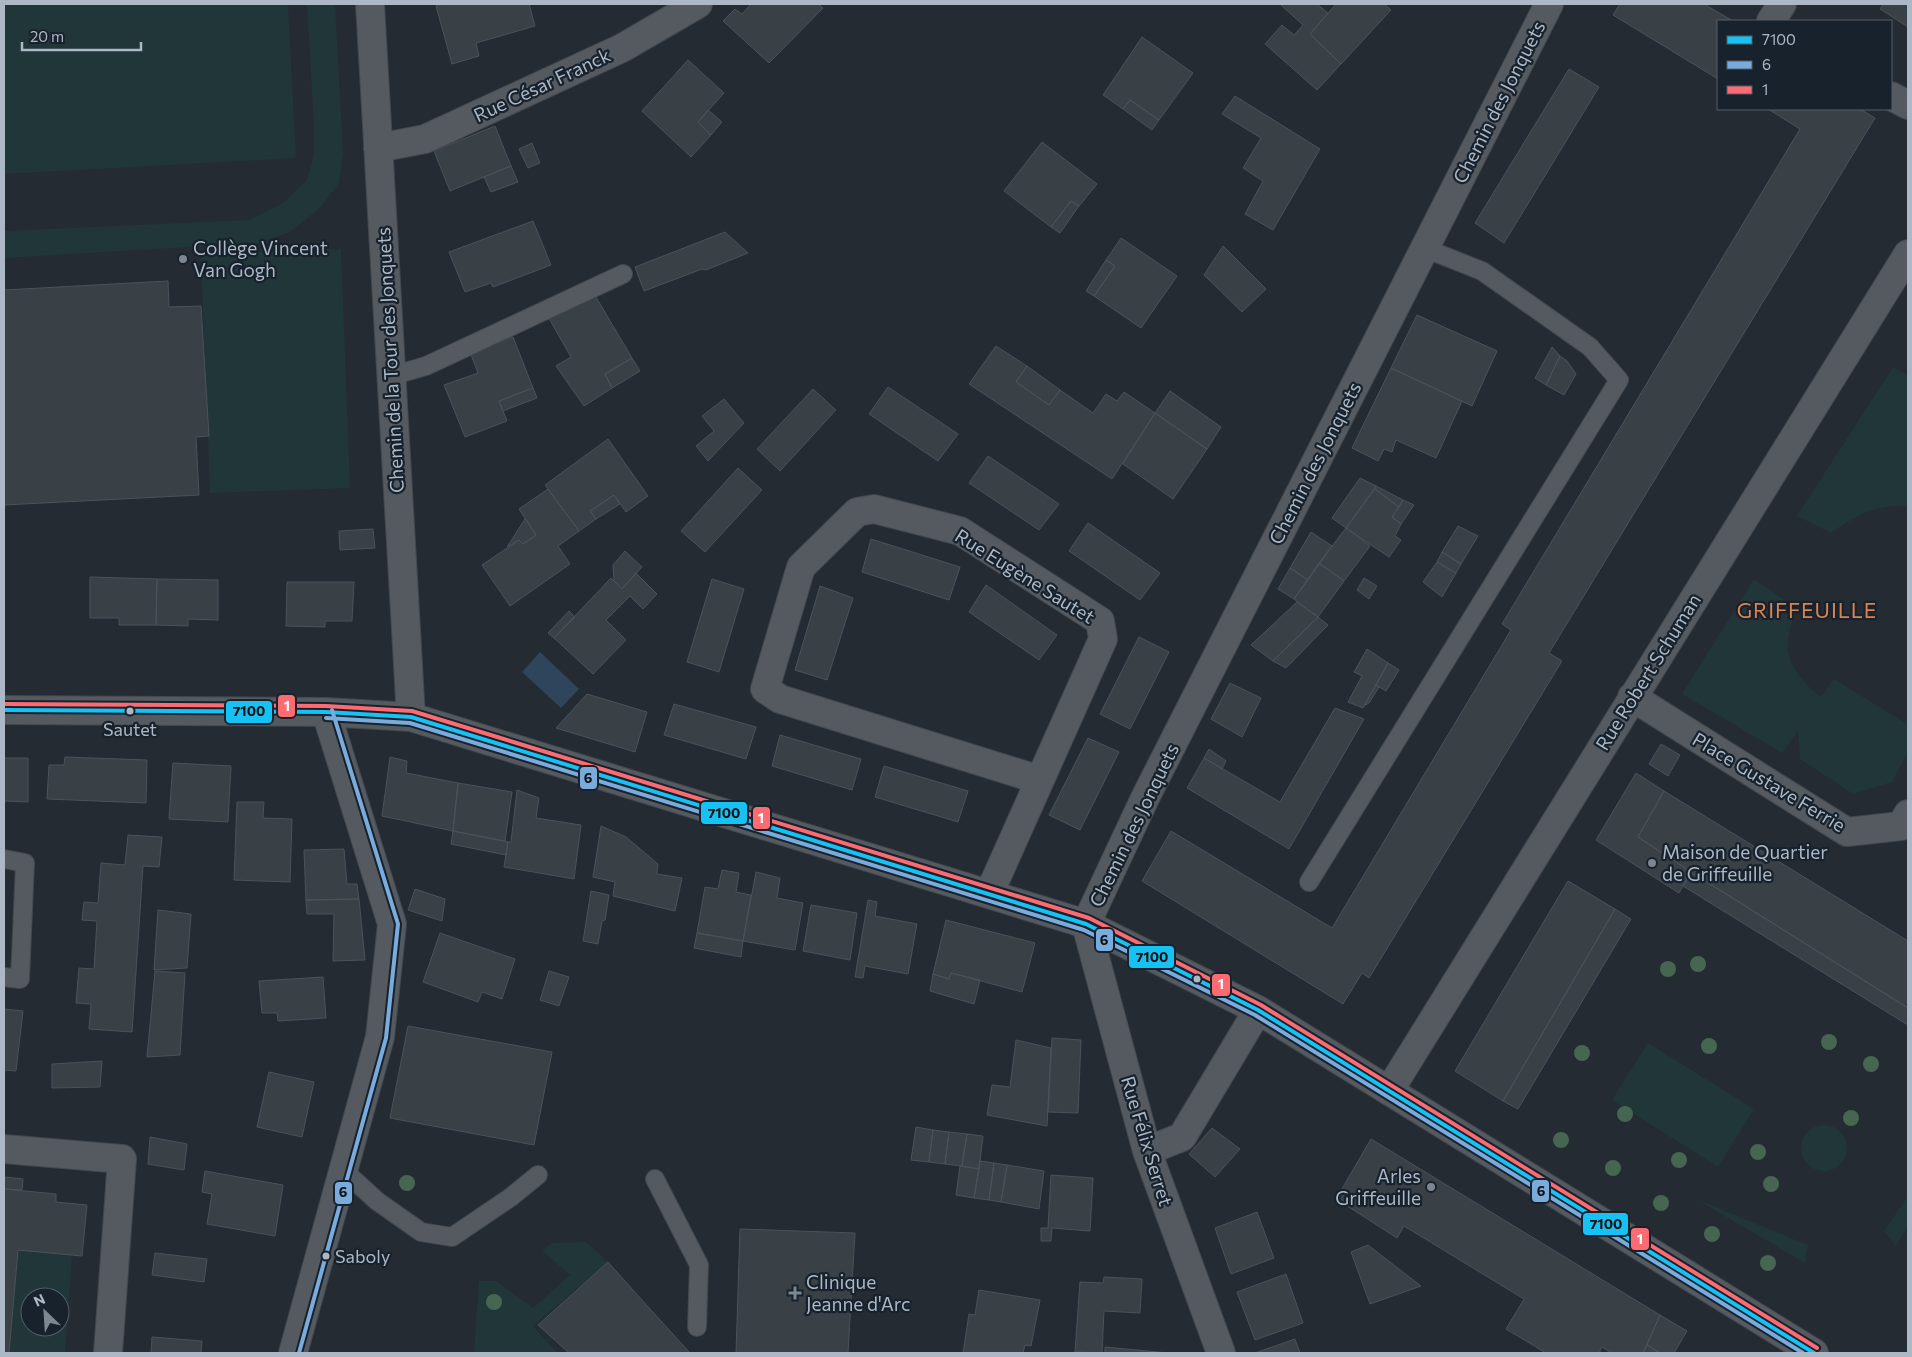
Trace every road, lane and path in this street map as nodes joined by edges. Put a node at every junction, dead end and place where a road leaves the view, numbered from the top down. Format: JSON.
{"nodes":[{"id":1,"x":370,"y":4,"type":"edge"},
{"id":2,"x":698,"y":4,"type":"edge"},
{"id":3,"x":1549,"y":4,"type":"edge"},
{"id":4,"x":1782,"y":4,"type":"edge"},
{"id":5,"x":1772,"y":20,"type":"edge"},
{"id":6,"x":1892,"y":97,"type":"edge"},
{"id":7,"x":1908,"y":105,"type":"edge"},
{"id":8,"x":378,"y":148,"type":"junction"},
{"id":9,"x":1424,"y":248,"type":"junction"},
{"id":10,"x":1908,"y":254,"type":"edge"},
{"id":11,"x":623,"y":274,"type":"dead end"},
{"id":12,"x":391,"y":376,"type":"junction"},
{"id":13,"x":1632,"y":697,"type":"junction"},
{"id":14,"x":4,"y":710,"type":"edge"},
{"id":15,"x":326,"y":712,"type":"junction"},
{"id":16,"x":411,"y":717,"type":"junction"},
{"id":17,"x":1040,"y":780,"type":"junction"},
{"id":18,"x":1908,"y":814,"type":"edge"},
{"id":19,"x":4,"y":859,"type":"edge"},
{"id":20,"x":1309,"y":882,"type":"dead end"},
{"id":21,"x":990,"y":894,"type":"junction"},
{"id":22,"x":1086,"y":924,"type":"junction"},
{"id":23,"x":4,"y":977,"type":"edge"},
{"id":24,"x":1258,"y":1010,"type":"junction"},
{"id":25,"x":1388,"y":1091,"type":"junction"},
{"id":26,"x":4,"y":1149,"type":"edge"},
{"id":27,"x":1147,"y":1151,"type":"junction"},
{"id":28,"x":344,"y":1172,"type":"junction"},
{"id":29,"x":538,"y":1175,"type":"dead end"},
{"id":30,"x":655,"y":1179,"type":"dead end"},
{"id":31,"x":696,"y":1327,"type":"dead end"},
{"id":32,"x":108,"y":1353,"type":"edge"},
{"id":33,"x":294,"y":1353,"type":"edge"},
{"id":34,"x":1221,"y":1353,"type":"edge"},
{"id":35,"x":1814,"y":1353,"type":"edge"}],
"edges":[{"from":1,"to":8,"type":"street","name":"Chemin de la Tour des Jonquets"},
{"from":2,"to":8,"type":"street","name":"Rue César Franck"},
{"from":3,"to":9,"type":"street","name":"Chemin des Jonquets"},
{"from":4,"to":5,"type":"street"},
{"from":6,"to":7,"type":"street"},
{"from":8,"to":12,"type":"street","name":"Chemin de la Tour des Jonquets"},
{"from":9,"to":20,"type":"lane"},
{"from":9,"to":22,"type":"street","name":"Chemin des Jonquets"},
{"from":10,"to":13,"type":"street","name":"Rue Robert Schuman"},
{"from":11,"to":12,"type":"lane"},
{"from":12,"to":16,"type":"street","name":"Chemin de la Tour des Jonquets"},
{"from":13,"to":18,"type":"street","name":"Place Gustave Ferrie"},
{"from":13,"to":25,"type":"street","name":"Rue Robert Schuman"},
{"from":14,"to":15,"type":"street"},
{"from":15,"to":16,"type":"street"},
{"from":15,"to":28,"type":"street"},
{"from":16,"to":21,"type":"street"},
{"from":17,"to":17,"type":"street","name":"Rue Eugène Sautet"},
{"from":17,"to":21,"type":"street","name":"Rue Eugène Sautet"},
{"from":19,"to":23,"type":"lane"},
{"from":21,"to":22,"type":"street"},
{"from":22,"to":24,"type":"street"},
{"from":22,"to":27,"type":"street","name":"Rue Félix Serret"},
{"from":24,"to":25,"type":"street"},
{"from":24,"to":27,"type":"street"},
{"from":25,"to":35,"type":"street"},
{"from":26,"to":32,"type":"street"},
{"from":27,"to":34,"type":"street","name":"Rue Félix Serret"},
{"from":28,"to":29,"type":"lane"},
{"from":28,"to":33,"type":"street"},
{"from":30,"to":31,"type":"lane"}]}
